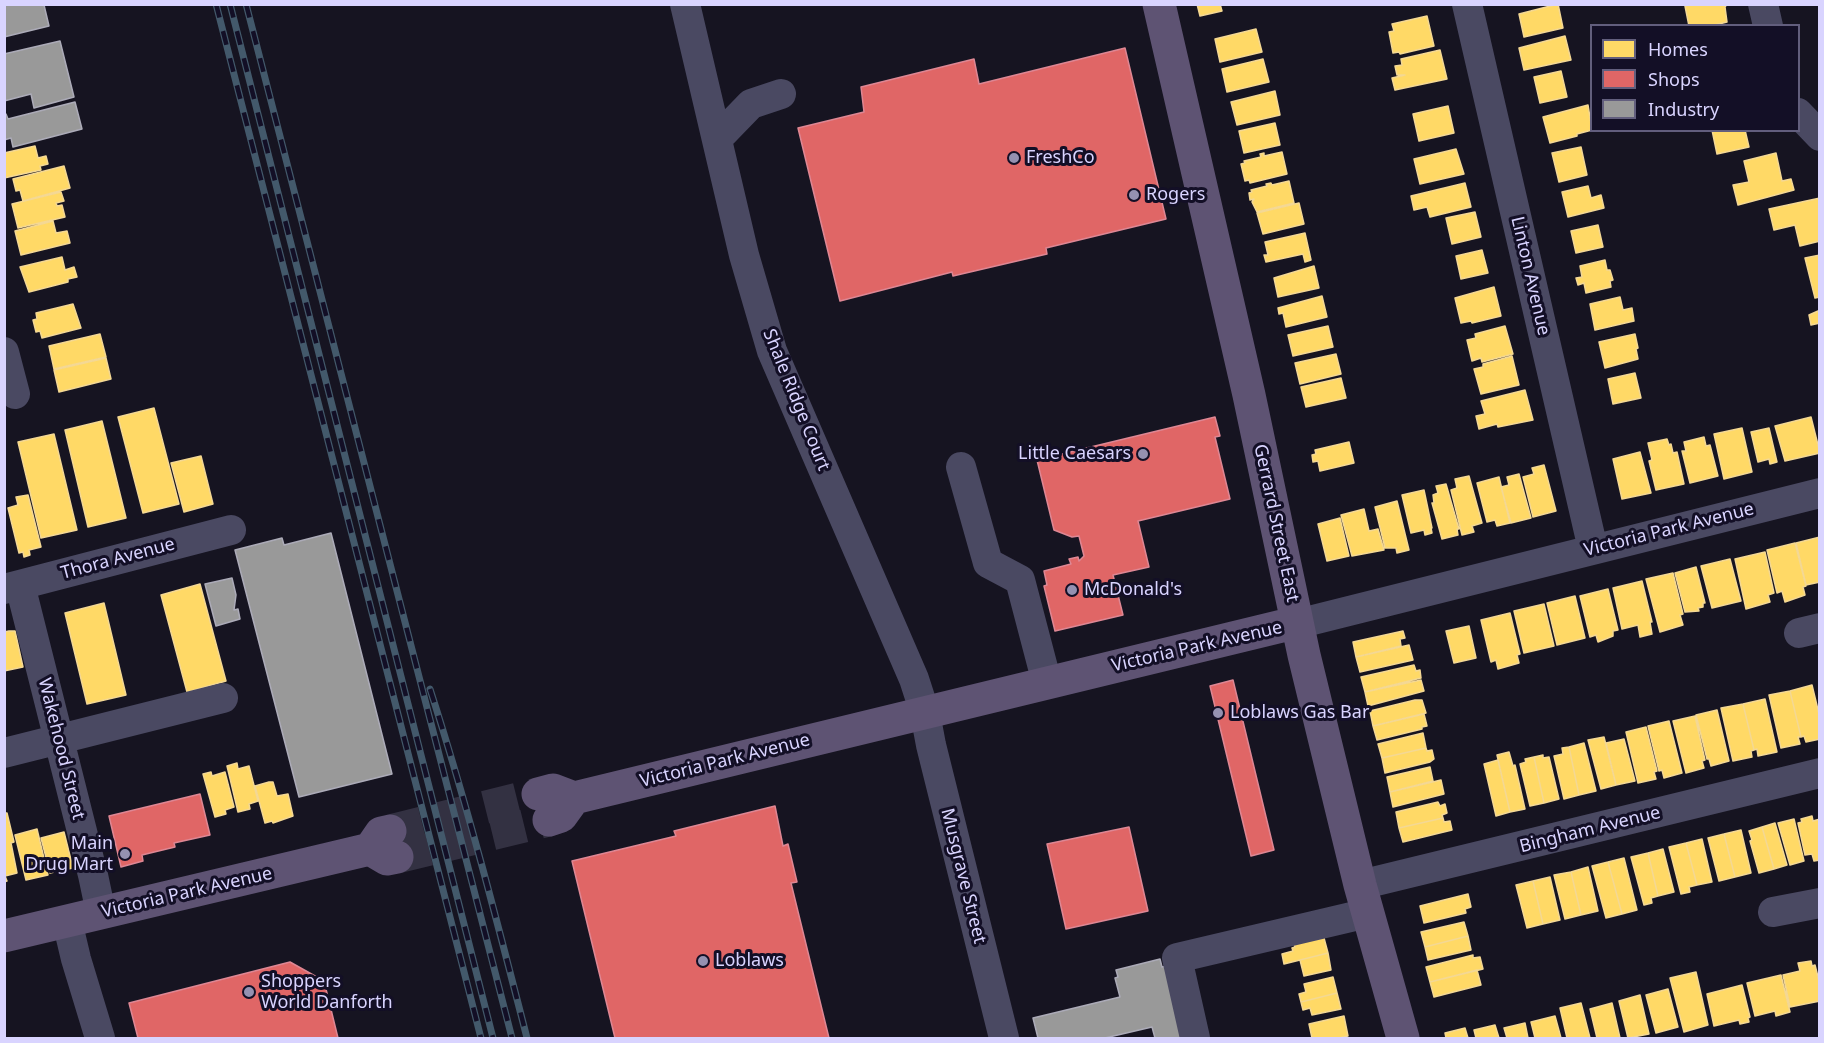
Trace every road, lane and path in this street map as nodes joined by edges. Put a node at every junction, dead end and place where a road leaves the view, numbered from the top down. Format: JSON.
{"nodes":[{"id":1,"x":685,"y":4,"type":"edge"},
{"id":2,"x":1159,"y":4,"type":"edge"},
{"id":3,"x":1467,"y":4,"type":"edge"},
{"id":4,"x":1763,"y":4,"type":"edge"},
{"id":5,"x":1768,"y":24,"type":"edge"},
{"id":6,"x":781,"y":94,"type":"dead end"},
{"id":7,"x":1800,"y":114,"type":"edge"},
{"id":8,"x":1820,"y":136,"type":"edge"},
{"id":9,"x":718,"y":138,"type":"junction"},
{"id":10,"x":4,"y":351,"type":"edge"},
{"id":11,"x":15,"y":394,"type":"dead end"},
{"id":12,"x":961,"y":467,"type":"dead end"},
{"id":13,"x":1820,"y":493,"type":"edge"},
{"id":14,"x":231,"y":530,"type":"dead end"},
{"id":15,"x":1593,"y":549,"type":"junction"},
{"id":16,"x":12,"y":587,"type":"edge"},
{"id":17,"x":1297,"y":624,"type":"junction"},
{"id":18,"x":1047,"y":683,"type":"junction"},
{"id":19,"x":223,"y":698,"type":"dead end"},
{"id":20,"x":925,"y":712,"type":"junction"},
{"id":21,"x":59,"y":740,"type":"junction"},
{"id":22,"x":4,"y":753,"type":"edge"},
{"id":23,"x":1820,"y":773,"type":"edge"},
{"id":24,"x":544,"y":807,"type":"tunnel mouth"},
{"id":25,"x":386,"y":845,"type":"tunnel mouth"},
{"id":26,"x":1364,"y":899,"type":"junction"},
{"id":27,"x":1820,"y":903,"type":"edge"},
{"id":28,"x":1773,"y":912,"type":"dead end"},
{"id":29,"x":100,"y":913,"type":"junction"},
{"id":30,"x":67,"y":921,"type":"junction"},
{"id":31,"x":4,"y":936,"type":"edge"},
{"id":32,"x":100,"y":1038,"type":"edge"},
{"id":33,"x":1004,"y":1038,"type":"edge"},
{"id":34,"x":1195,"y":1038,"type":"edge"},
{"id":35,"x":1403,"y":1038,"type":"edge"}],
"edges":[{"from":1,"to":9,"type":"street","name":"Shale Ridge Court"},
{"from":2,"to":17,"type":"main road","name":"Gerrard Street East"},
{"from":3,"to":15,"type":"street","name":"Linton Avenue"},
{"from":4,"to":5,"type":"street"},
{"from":6,"to":9,"type":"street"},
{"from":7,"to":8,"type":"street"},
{"from":9,"to":20,"type":"street","name":"Shale Ridge Court"},
{"from":10,"to":11,"type":"street"},
{"from":12,"to":18,"type":"street"},
{"from":13,"to":15,"type":"street","name":"Victoria Park Avenue"},
{"from":14,"to":16,"type":"street","name":"Thora Avenue"},
{"from":15,"to":17,"type":"street","name":"Victoria Park Avenue"},
{"from":16,"to":21,"type":"street","name":"Wakehood Street"},
{"from":17,"to":18,"type":"main road","name":"Victoria Park Avenue"},
{"from":17,"to":26,"type":"main road","name":"Gerrard Street East"},
{"from":18,"to":20,"type":"main road","name":"Victoria Park Avenue"},
{"from":19,"to":21,"type":"street"},
{"from":20,"to":24,"type":"main road","name":"Victoria Park Avenue"},
{"from":20,"to":33,"type":"street","name":"Musgrave Street"},
{"from":21,"to":22,"type":"street"},
{"from":21,"to":29,"type":"street","name":"Wakehood Street"},
{"from":23,"to":26,"type":"street","name":"Bingham Avenue"},
{"from":25,"to":29,"type":"main road","name":"Victoria Park Avenue"},
{"from":26,"to":34,"type":"street","name":"Bingham Avenue"},
{"from":26,"to":35,"type":"main road","name":"Gerrard Street East"},
{"from":27,"to":28,"type":"street"},
{"from":29,"to":30,"type":"main road","name":"Victoria Park Avenue"},
{"from":30,"to":31,"type":"main road","name":"Victoria Park Avenue"},
{"from":30,"to":32,"type":"street"}]}
